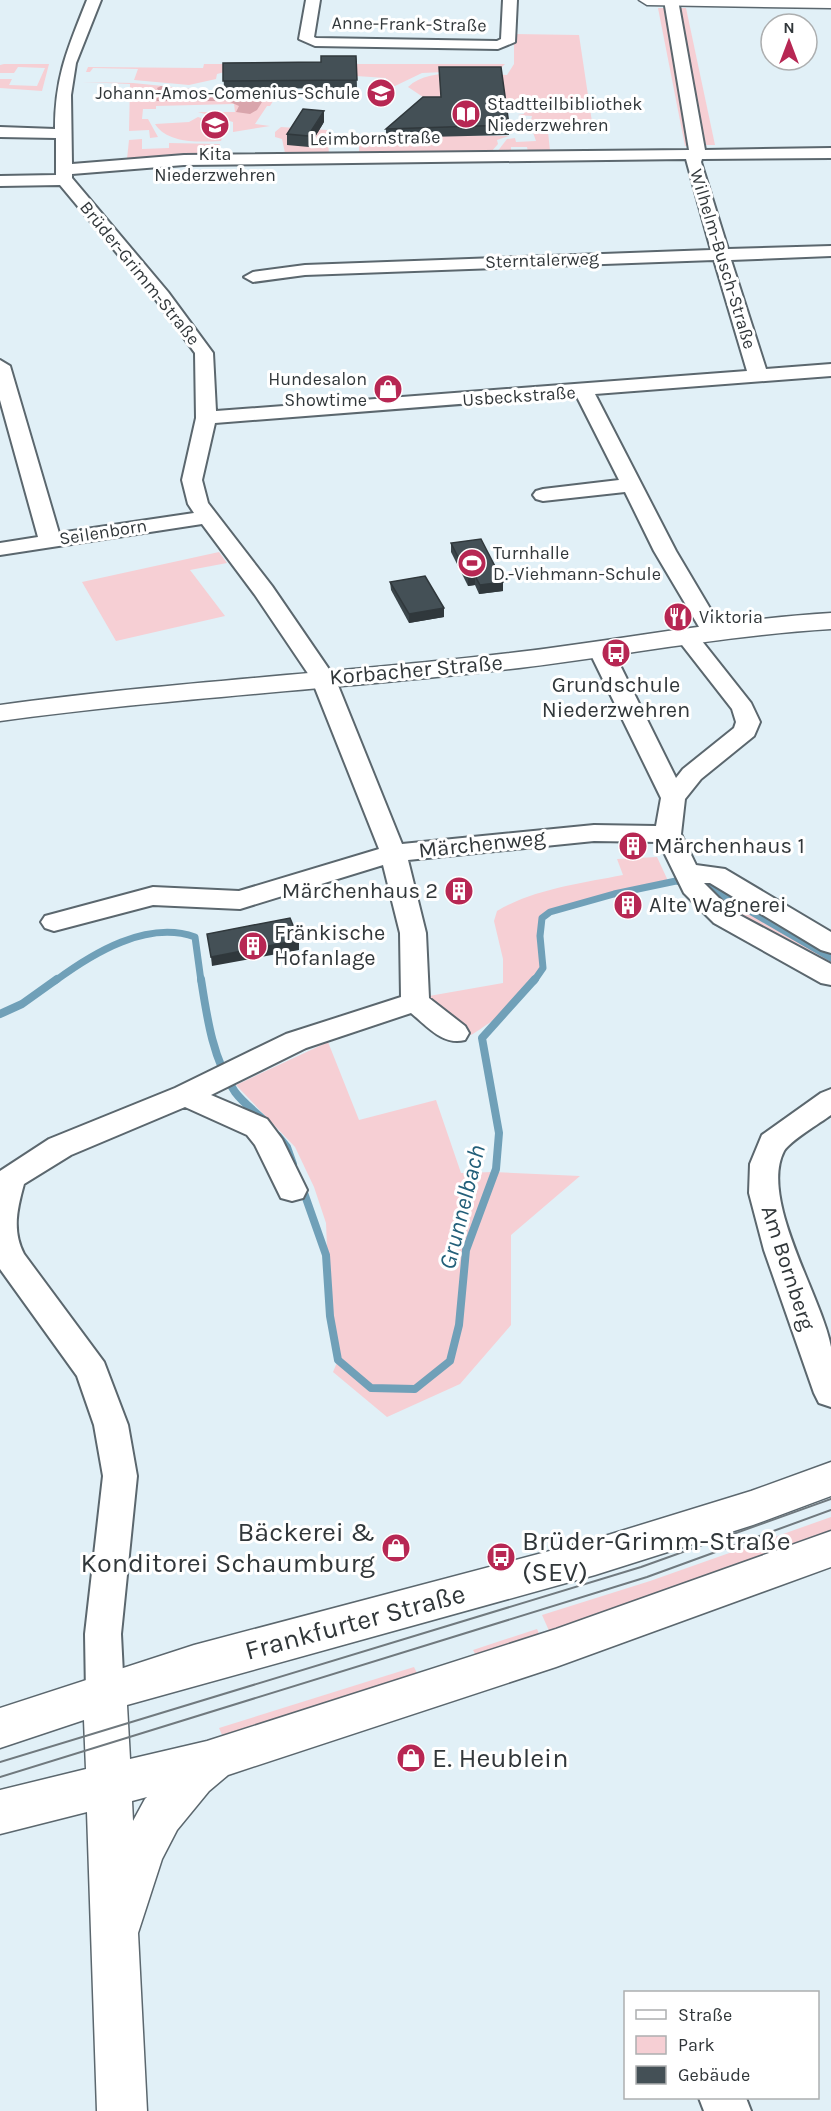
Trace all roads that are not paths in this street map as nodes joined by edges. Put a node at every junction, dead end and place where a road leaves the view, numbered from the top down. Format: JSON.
{"nodes":[{"id":1,"x":94,"y":0,"type":"edge"},
{"id":2,"x":313,"y":0,"type":"edge"},
{"id":3,"x":510,"y":0,"type":"edge"},
{"id":4,"x":647,"y":0,"type":"edge"},
{"id":5,"x":671,"y":0,"type":"edge"},
{"id":6,"x":831,"y":3,"type":"edge"},
{"id":7,"x":0,"y":132,"type":"edge"},
{"id":8,"x":64,"y":134,"type":"junction"},
{"id":9,"x":831,"y":153,"type":"edge"},
{"id":10,"x":696,"y":154,"type":"junction"},
{"id":11,"x":64,"y":175,"type":"junction"},
{"id":12,"x":0,"y":181,"type":"edge"},
{"id":13,"x":831,"y":251,"type":"edge"},
{"id":14,"x":720,"y":253,"type":"junction"},
{"id":15,"x":253,"y":277,"type":"dead end"},
{"id":16,"x":0,"y":366,"type":"edge"},
{"id":17,"x":831,"y":370,"type":"edge"},
{"id":18,"x":758,"y":376,"type":"junction"},
{"id":19,"x":584,"y":391,"type":"junction"},
{"id":20,"x":4,"y":393,"type":"edge"},
{"id":21,"x":206,"y":418,"type":"junction"},
{"id":22,"x":633,"y":485,"type":"junction"},
{"id":23,"x":543,"y":495,"type":"dead end"},
{"id":24,"x":206,"y":517,"type":"junction"},
{"id":25,"x":50,"y":540,"type":"junction"},
{"id":26,"x":0,"y":549,"type":"edge"},
{"id":27,"x":831,"y":621,"type":"edge"},
{"id":28,"x":713,"y":632,"type":"junction"},
{"id":29,"x":686,"y":636,"type":"junction"},
{"id":30,"x":603,"y":655,"type":"dead end"},
{"id":31,"x":323,"y":678,"type":"junction"},
{"id":32,"x":0,"y":713,"type":"edge"},
{"id":33,"x":673,"y":798,"type":"junction"},
{"id":34,"x":668,"y":834,"type":"junction"},
{"id":35,"x":393,"y":853,"type":"junction"},
{"id":36,"x":689,"y":879,"type":"junction"},
{"id":37,"x":54,"y":922,"type":"dead end"},
{"id":38,"x":831,"y":944,"type":"edge"},
{"id":39,"x":831,"y":976,"type":"edge"},
{"id":40,"x":415,"y":1002,"type":"junction"},
{"id":41,"x":455,"y":1033,"type":"dead end"},
{"id":42,"x":195,"y":1090,"type":"junction"},
{"id":43,"x":831,"y":1100,"type":"edge"},
{"id":44,"x":5,"y":1176,"type":"edge"},
{"id":45,"x":292,"y":1190,"type":"dead end"},
{"id":46,"x":831,"y":1393,"type":"edge"},
{"id":47,"x":831,"y":1479,"type":"edge"},
{"id":48,"x":831,"y":1548,"type":"edge"},
{"id":49,"x":105,"y":1694,"type":"junction"},
{"id":50,"x":0,"y":1728,"type":"edge"},
{"id":51,"x":214,"y":1760,"type":"junction"},
{"id":52,"x":108,"y":1786,"type":"junction"},
{"id":53,"x":0,"y":1812,"type":"edge"},
{"id":54,"x":116,"y":1930,"type":"junction"},
{"id":55,"x":122,"y":2111,"type":"edge"}],
"edges":[{"from":1,"to":8,"type":"street"},
{"from":2,"to":3,"type":"street","name":"Anne-Frank-Straße"},
{"from":4,"to":5,"type":"main road"},
{"from":5,"to":6,"type":"main road"},
{"from":5,"to":10,"type":"street","name":"Wilhelm-Busch-Straße"},
{"from":7,"to":8,"type":"street"},
{"from":8,"to":11,"type":"street"},
{"from":9,"to":10,"type":"street","name":"Leimbornstraße"},
{"from":10,"to":11,"type":"street","name":"Leimbornstraße"},
{"from":10,"to":14,"type":"street","name":"Wilhelm-Busch-Straße"},
{"from":11,"to":12,"type":"street","name":"Leimbornstraße"},
{"from":11,"to":21,"type":"street","name":"Brüder-Grimm-Straße"},
{"from":13,"to":14,"type":"street","name":"Sterntalerweg"},
{"from":14,"to":15,"type":"street","name":"Sterntalerweg"},
{"from":14,"to":18,"type":"street","name":"Wilhelm-Busch-Straße"},
{"from":16,"to":20,"type":"street"},
{"from":17,"to":18,"type":"street","name":"Usbeckstraße"},
{"from":18,"to":19,"type":"street","name":"Usbeckstraße"},
{"from":19,"to":21,"type":"street","name":"Usbeckstraße"},
{"from":19,"to":22,"type":"street"},
{"from":20,"to":25,"type":"street"},
{"from":21,"to":24,"type":"street","name":"Brüder-Grimm-Straße"},
{"from":22,"to":23,"type":"street"},
{"from":22,"to":28,"type":"street"},
{"from":24,"to":25,"type":"street","name":"Seilenborn"},
{"from":24,"to":31,"type":"street","name":"Brüder-Grimm-Straße"},
{"from":25,"to":26,"type":"street","name":"Seilenborn"},
{"from":27,"to":28,"type":"main road","name":"Korbacher Straße"},
{"from":28,"to":29,"type":"main road","name":"Korbacher Straße"},
{"from":29,"to":31,"type":"main road","name":"Korbacher Straße"},
{"from":29,"to":33,"type":"street"},
{"from":30,"to":33,"type":"street"},
{"from":31,"to":32,"type":"main road","name":"Korbacher Straße"},
{"from":31,"to":35,"type":"street","name":"Brüder-Grimm-Straße"},
{"from":33,"to":34,"type":"street"},
{"from":34,"to":35,"type":"street","name":"Märchenweg"},
{"from":34,"to":36,"type":"street"},
{"from":35,"to":37,"type":"street","name":"Märchenweg"},
{"from":35,"to":40,"type":"street","name":"Brüder-Grimm-Straße"},
{"from":36,"to":38,"type":"street"},
{"from":36,"to":39,"type":"street"},
{"from":40,"to":41,"type":"street"},
{"from":40,"to":42,"type":"street"},
{"from":42,"to":44,"type":"street"},
{"from":42,"to":45,"type":"street"},
{"from":43,"to":46,"type":"street","name":"Am Bornberg"},
{"from":44,"to":49,"type":"street"},
{"from":47,"to":49,"type":"main road","name":"Frankfurter Straße"},
{"from":48,"to":51,"type":"main road"},
{"from":49,"to":50,"type":"main road","name":"Frankfurter Straße"},
{"from":49,"to":52,"type":"main road"},
{"from":51,"to":52,"type":"main road"},
{"from":51,"to":54,"type":"main road"},
{"from":52,"to":53,"type":"main road"},
{"from":52,"to":54,"type":"main road"},
{"from":54,"to":55,"type":"main road"}]}
